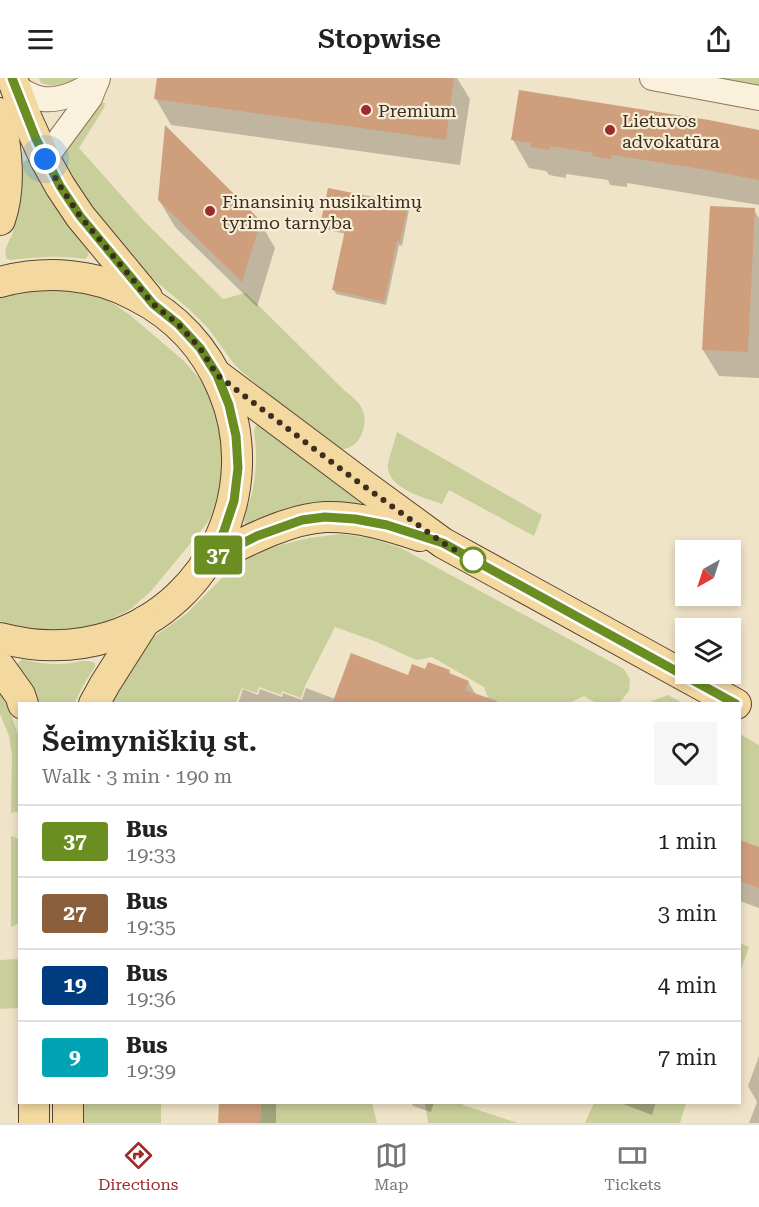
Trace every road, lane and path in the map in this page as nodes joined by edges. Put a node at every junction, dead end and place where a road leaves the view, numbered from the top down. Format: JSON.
{"nodes":[{"id":1,"x":651,"y":78,"type":"edge"},
{"id":2,"x":97,"y":80,"type":"edge"},
{"id":3,"x":14,"y":83,"type":"edge"},
{"id":4,"x":759,"y":98,"type":"edge"},
{"id":5,"x":0,"y":113,"type":"edge"},
{"id":6,"x":45,"y":159,"type":"junction"},
{"id":7,"x":4,"y":179,"type":"edge"},
{"id":8,"x":0,"y":220,"type":"edge"},
{"id":9,"x":0,"y":282,"type":"edge"},
{"id":10,"x":153,"y":304,"type":"junction"},
{"id":11,"x":217,"y":375,"type":"junction"},
{"id":12,"x":443,"y":543,"type":"junction"},
{"id":13,"x":209,"y":560,"type":"junction"},
{"id":14,"x":145,"y":621,"type":"junction"},
{"id":15,"x":0,"y":638,"type":"edge"},
{"id":16,"x":0,"y":667,"type":"edge"},
{"id":17,"x":22,"y":702,"type":"edge"},
{"id":18,"x":95,"y":702,"type":"edge"},
{"id":19,"x":734,"y":702,"type":"edge"},
{"id":20,"x":741,"y":706,"type":"edge"},
{"id":21,"x":759,"y":716,"type":"edge"},
{"id":22,"x":34,"y":1104,"type":"edge"},
{"id":23,"x":68,"y":1104,"type":"edge"},
{"id":24,"x":34,"y":1123,"type":"edge"},
{"id":25,"x":68,"y":1123,"type":"edge"}],
"edges":[{"from":1,"to":4,"type":"street"},
{"from":2,"to":3,"type":"street"},
{"from":2,"to":6,"type":"street"},
{"from":3,"to":6,"type":"main road"},
{"from":5,"to":7,"type":"main road"},
{"from":6,"to":10,"type":"main road"},
{"from":7,"to":8,"type":"main road"},
{"from":9,"to":10,"type":"main road"},
{"from":10,"to":11,"type":"main road"},
{"from":11,"to":12,"type":"main road"},
{"from":11,"to":13,"type":"main road"},
{"from":12,"to":13,"type":"main road"},
{"from":12,"to":19,"type":"main road"},
{"from":13,"to":14,"type":"main road"},
{"from":14,"to":15,"type":"main road"},
{"from":14,"to":18,"type":"main road"},
{"from":16,"to":17,"type":"main road"},
{"from":20,"to":21,"type":"main road"},
{"from":22,"to":24,"type":"main road"},
{"from":23,"to":25,"type":"main road"}]}
